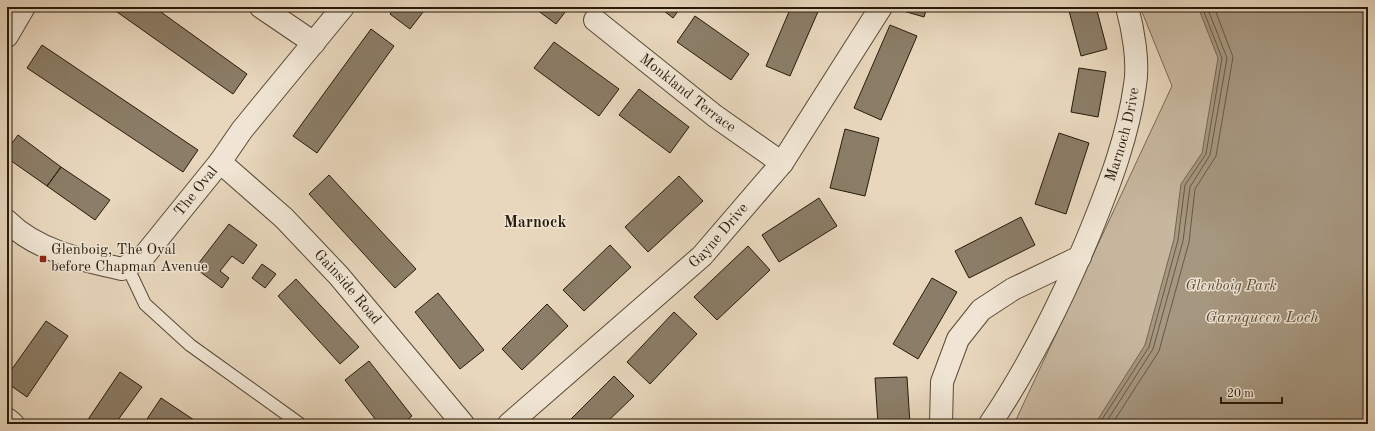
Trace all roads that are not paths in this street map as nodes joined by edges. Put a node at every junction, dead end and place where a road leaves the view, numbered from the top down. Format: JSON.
{"nodes":[{"id":1,"x":24,"y":7,"type":"edge"},
{"id":2,"x":261,"y":7,"type":"edge"},
{"id":3,"x":343,"y":7,"type":"edge"},
{"id":4,"x":881,"y":7,"type":"edge"},
{"id":5,"x":1127,"y":7,"type":"edge"},
{"id":6,"x":595,"y":20,"type":"dead end"},
{"id":7,"x":7,"y":36,"type":"edge"},
{"id":8,"x":314,"y":43,"type":"junction"},
{"id":9,"x":220,"y":162,"type":"junction"},
{"id":10,"x":782,"y":163,"type":"junction"},
{"id":11,"x":10,"y":233,"type":"edge"},
{"id":12,"x":1080,"y":257,"type":"junction"},
{"id":13,"x":127,"y":266,"type":"junction"},
{"id":14,"x":7,"y":419,"type":"edge"},
{"id":15,"x":13,"y":424,"type":"edge"},
{"id":16,"x":300,"y":424,"type":"edge"},
{"id":17,"x":463,"y":424,"type":"edge"},
{"id":18,"x":509,"y":424,"type":"edge"},
{"id":19,"x":941,"y":424,"type":"edge"},
{"id":20,"x":990,"y":424,"type":"edge"}],
"edges":[{"from":1,"to":7,"type":"street"},
{"from":2,"to":8,"type":"street"},
{"from":3,"to":8,"type":"street","name":"The Oval"},
{"from":4,"to":10,"type":"street","name":"Gayne Drive"},
{"from":5,"to":12,"type":"street","name":"Marnoch Drive"},
{"from":6,"to":10,"type":"street","name":"Monkland Terrace"},
{"from":8,"to":9,"type":"street","name":"The Oval"},
{"from":9,"to":13,"type":"street","name":"The Oval"},
{"from":9,"to":17,"type":"street","name":"Gainside Road"},
{"from":10,"to":18,"type":"street","name":"Gayne Drive"},
{"from":11,"to":13,"type":"street"},
{"from":12,"to":19,"type":"street"},
{"from":12,"to":20,"type":"street","name":"Marnoch Drive"},
{"from":13,"to":16,"type":"lane"},
{"from":14,"to":15,"type":"street"}]}
